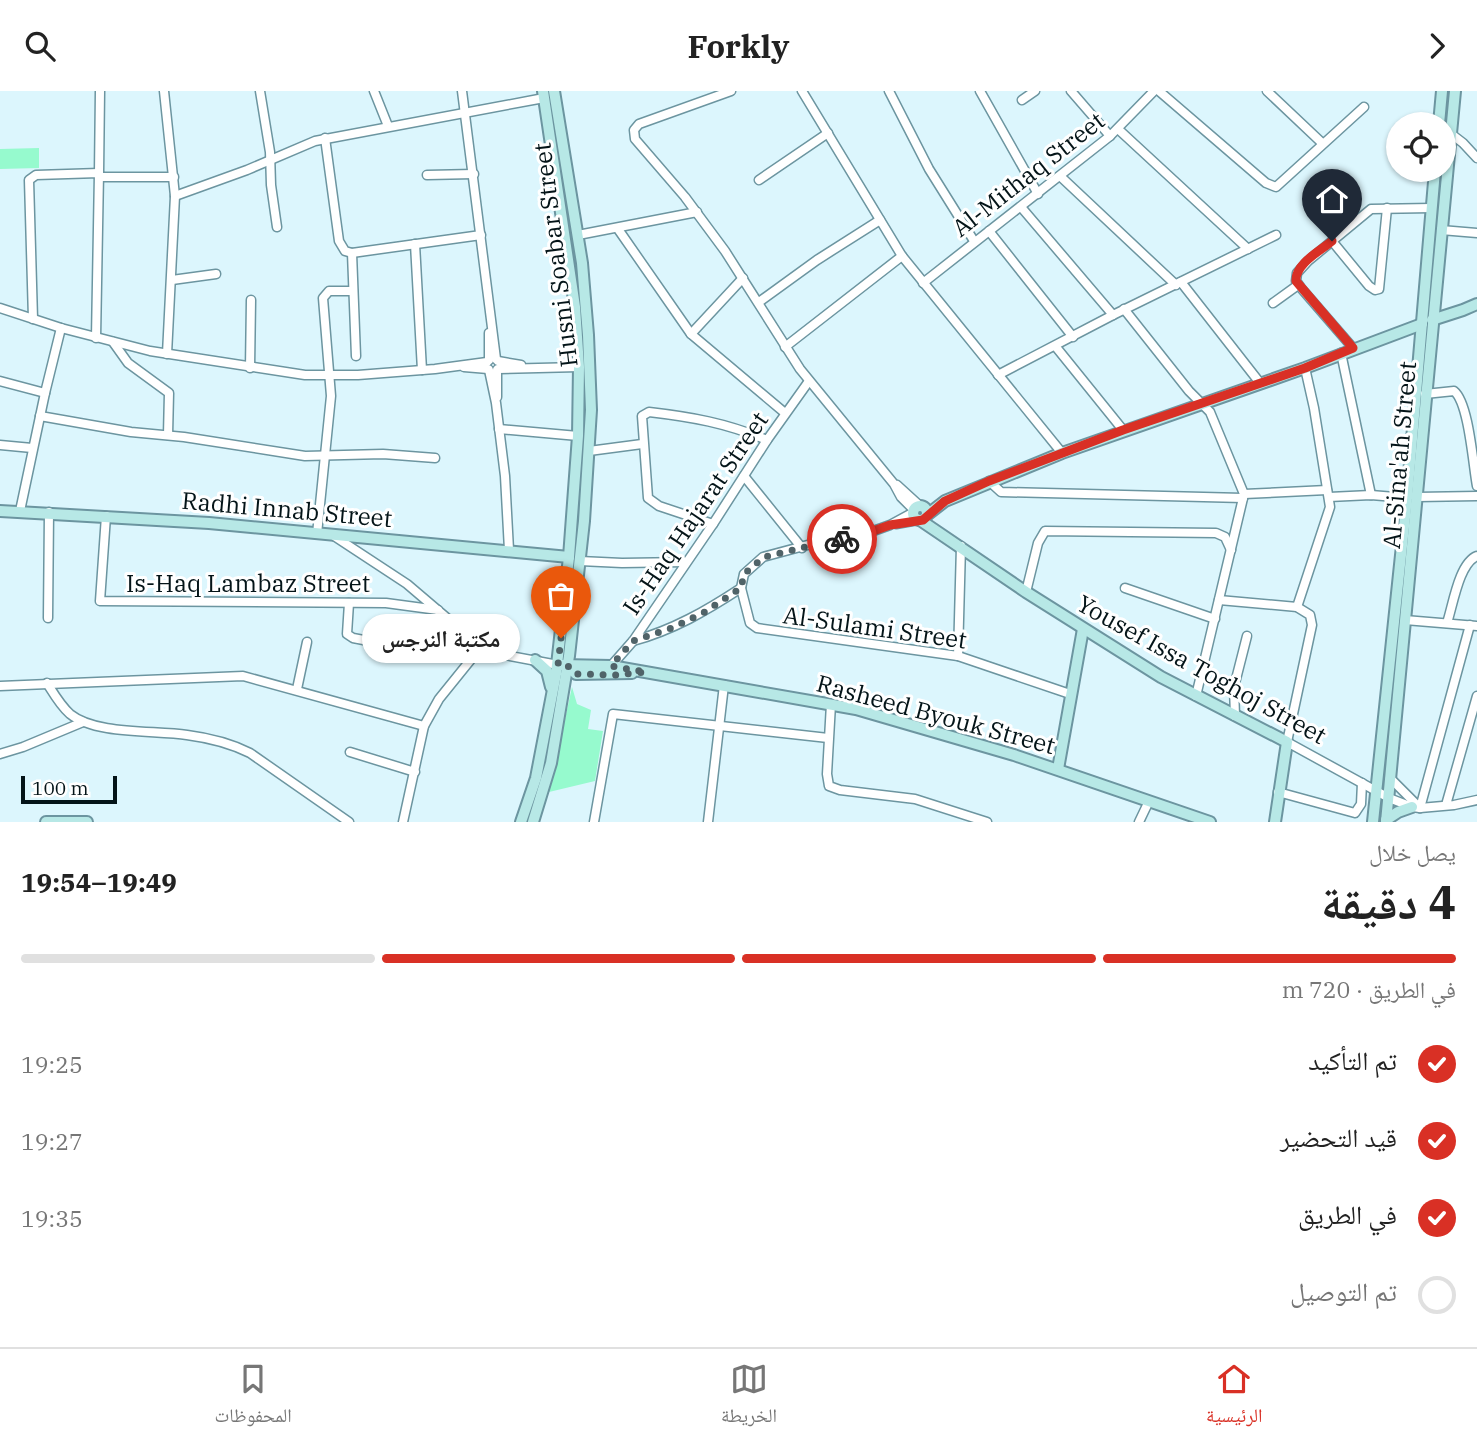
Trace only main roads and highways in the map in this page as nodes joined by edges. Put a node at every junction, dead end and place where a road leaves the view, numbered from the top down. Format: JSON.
{"nodes":[{"id":1,"x":1433,"y":91,"type":"edge"},
{"id":2,"x":1442,"y":91,"type":"edge"},
{"id":3,"x":547,"y":93,"type":"edge"},
{"id":4,"x":1456,"y":94,"type":"edge"},
{"id":5,"x":1441,"y":104,"type":"junction"},
{"id":6,"x":1440,"y":112,"type":"edge"},
{"id":7,"x":1434,"y":182,"type":"edge"},
{"id":8,"x":1477,"y":305,"type":"edge"},
{"id":9,"x":1427,"y":322,"type":"junction"},
{"id":10,"x":581,"y":482,"type":"junction"},
{"id":11,"x":1412,"y":497,"type":"junction"},
{"id":12,"x":0,"y":511,"type":"edge"},
{"id":13,"x":575,"y":559,"type":"junction"},
{"id":14,"x":1083,"y":629,"type":"junction"},
{"id":15,"x":536,"y":660,"type":"road end"},
{"id":16,"x":563,"y":665,"type":"junction"},
{"id":17,"x":646,"y":672,"type":"junction"},
{"id":18,"x":552,"y":694,"type":"junction"},
{"id":19,"x":1058,"y":769,"type":"junction"},
{"id":20,"x":1416,"y":808,"type":"road end"},
{"id":21,"x":1386,"y":821,"type":"edge"},
{"id":22,"x":46,"y":822,"type":"edge"},
{"id":23,"x":87,"y":822,"type":"edge"},
{"id":24,"x":522,"y":822,"type":"edge"},
{"id":25,"x":533,"y":822,"type":"edge"},
{"id":26,"x":1210,"y":822,"type":"edge"},
{"id":27,"x":1275,"y":822,"type":"edge"},
{"id":28,"x":1373,"y":822,"type":"edge"}],
"edges":[{"from":1,"to":5,"type":"main road"},
{"from":2,"to":5,"type":"main road"},
{"from":3,"to":10,"type":"main road","name":"Husni Soabar Street"},
{"from":3,"to":10,"type":"main road","name":"Husni Soabar Street"},
{"from":4,"to":9,"type":"main road","name":"Al-Sina'ah Street"},
{"from":5,"to":6,"type":"main road"},
{"from":7,"to":9,"type":"main road","name":"Al-Sina'ah Street"},
{"from":8,"to":9,"type":"main road"},
{"from":9,"to":11,"type":"main road","name":"Al-Sina'ah Street"},
{"from":9,"to":11,"type":"main road","name":"Al-Sina'ah Street"},
{"from":9,"to":14,"type":"main road","name":"Yousef Issa Toghoj Street"},
{"from":10,"to":13,"type":"main road","name":"Husni Soabar Street"},
{"from":11,"to":21,"type":"main road","name":"Al-Sina'ah Street"},
{"from":11,"to":28,"type":"main road","name":"Al-Sina'ah Street"},
{"from":12,"to":13,"type":"main road","name":"Radhi Innab Street"},
{"from":13,"to":16,"type":"main road","name":"Husni Soabar Street"},
{"from":14,"to":19,"type":"main road"},
{"from":14,"to":27,"type":"main road","name":"Yousef Issa Toghoj Street"},
{"from":15,"to":18,"type":"main road"},
{"from":16,"to":17,"type":"main road","name":"Rasheed Byouk Street"},
{"from":16,"to":17,"type":"main road","name":"Rasheed Byouk Street"},
{"from":16,"to":18,"type":"main road"},
{"from":16,"to":25,"type":"main road"},
{"from":17,"to":19,"type":"main road","name":"Rasheed Byouk Street"},
{"from":18,"to":24,"type":"main road"},
{"from":19,"to":26,"type":"main road","name":"Rasheed Byouk Street"},
{"from":20,"to":21,"type":"main road"},
{"from":22,"to":23,"type":"main road"}]}
